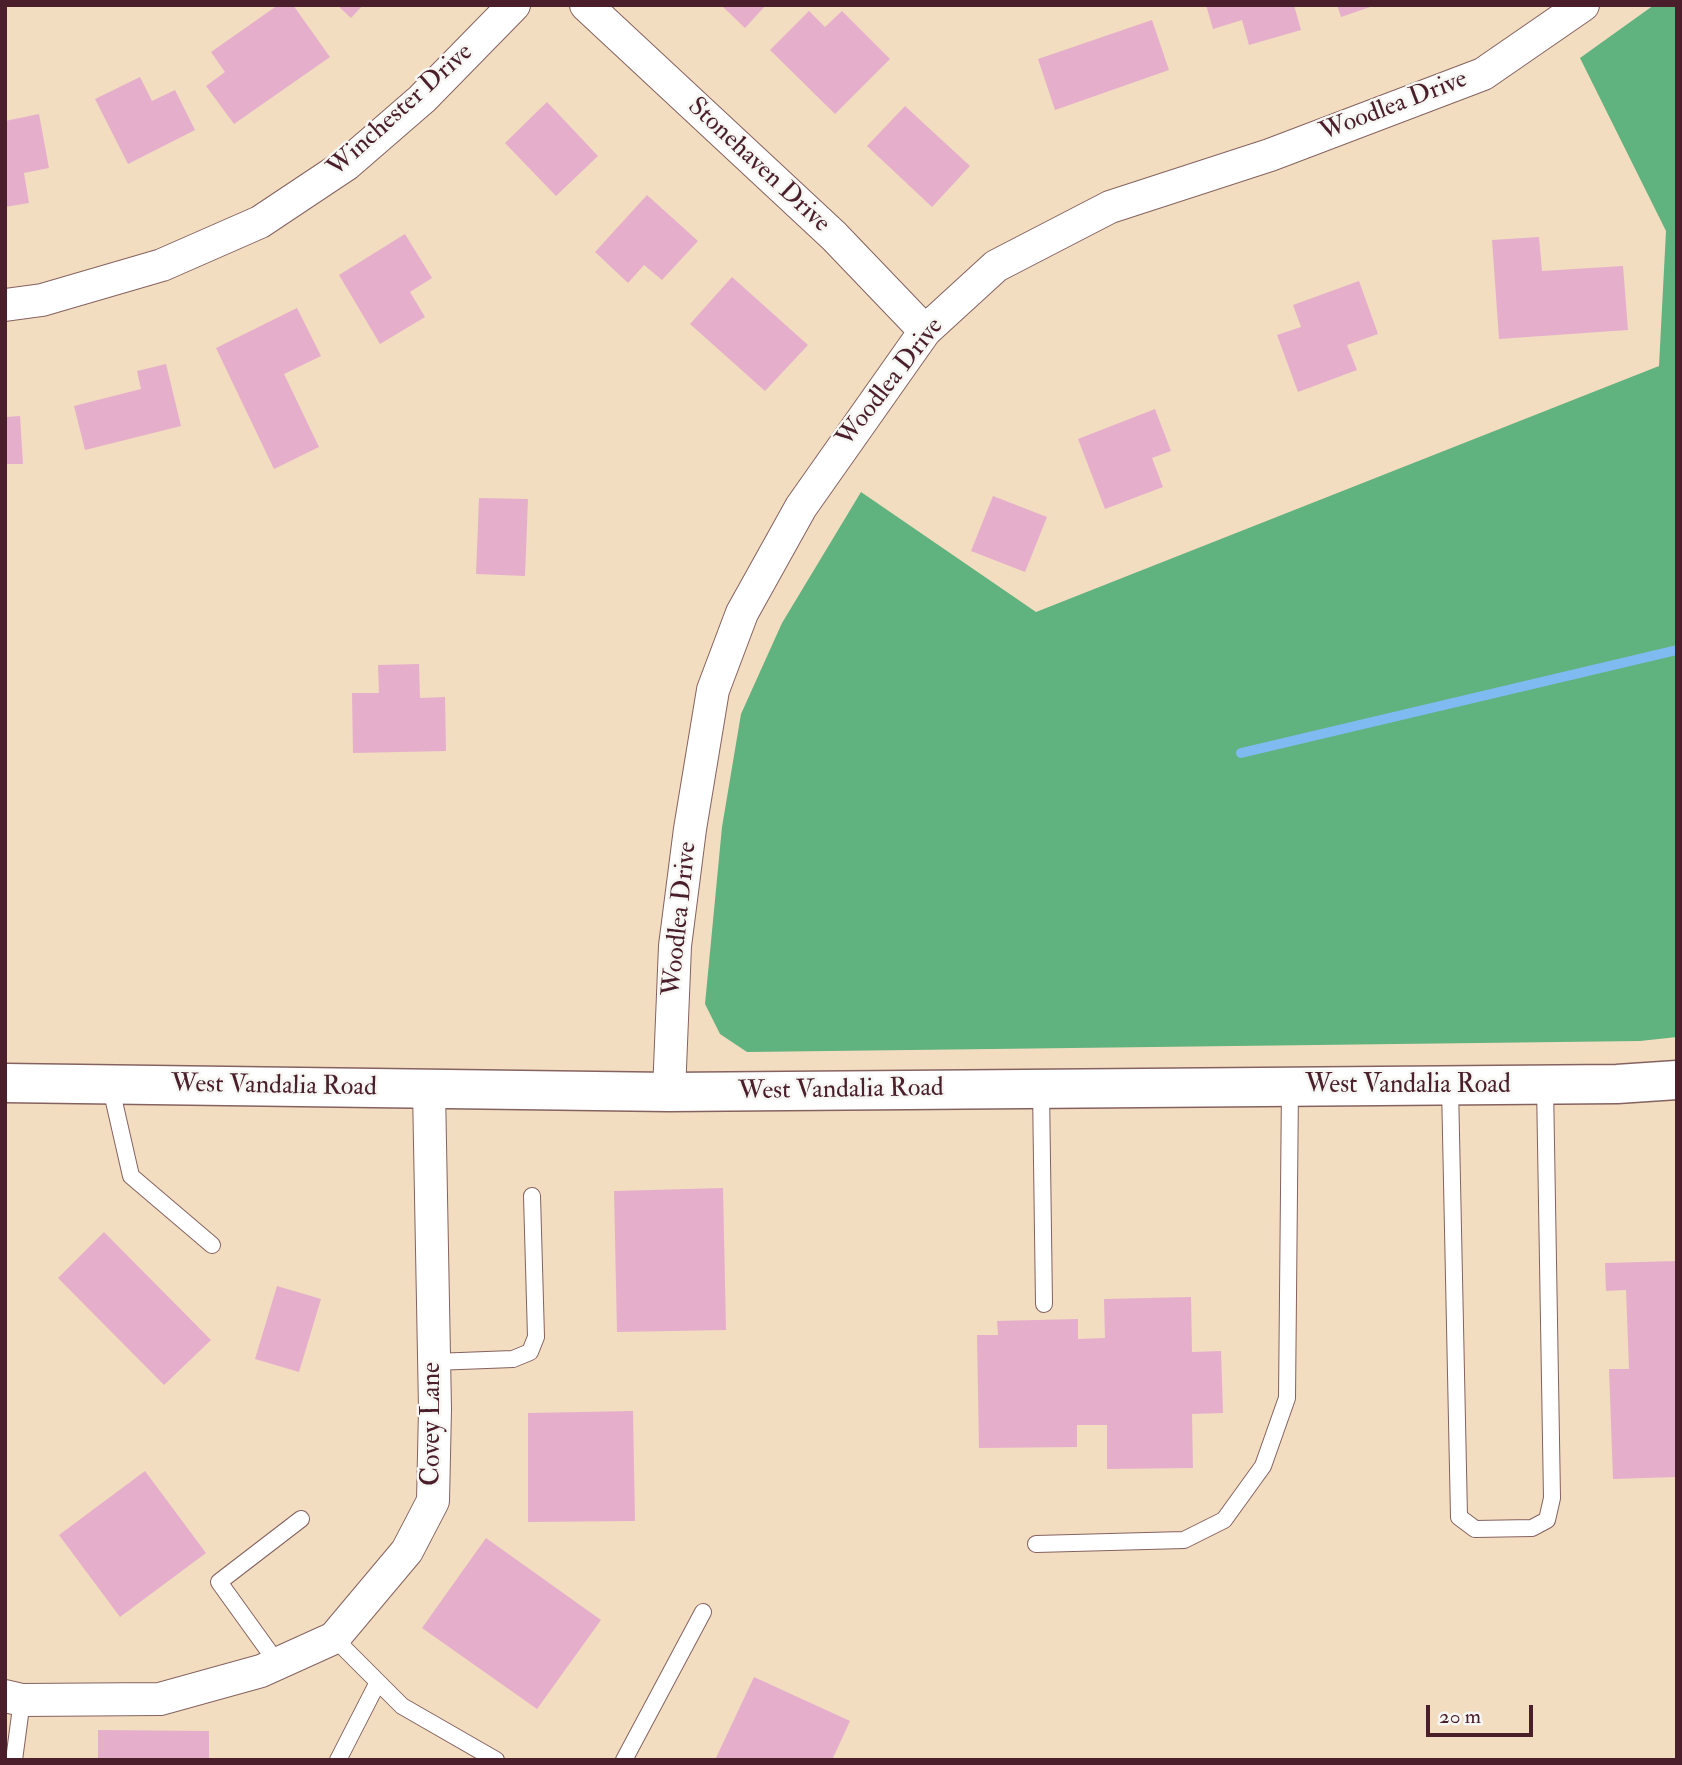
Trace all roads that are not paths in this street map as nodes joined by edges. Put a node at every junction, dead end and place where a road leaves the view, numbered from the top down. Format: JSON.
{"nodes":[{"id":1,"x":514,"y":5,"type":"edge"},
{"id":2,"x":586,"y":5,"type":"edge"},
{"id":3,"x":1583,"y":5,"type":"edge"},
{"id":4,"x":5,"y":305,"type":"edge"},
{"id":5,"x":925,"y":331,"type":"junction"},
{"id":6,"x":1677,"y":1080,"type":"edge"},
{"id":7,"x":5,"y":1083,"type":"edge"},
{"id":8,"x":110,"y":1084,"type":"junction"},
{"id":9,"x":1545,"y":1085,"type":"junction"},
{"id":10,"x":1450,"y":1086,"type":"junction"},
{"id":11,"x":1290,"y":1087,"type":"junction"},
{"id":12,"x":1041,"y":1089,"type":"junction"},
{"id":13,"x":429,"y":1090,"type":"junction"},
{"id":14,"x":668,"y":1092,"type":"junction"},
{"id":15,"x":532,"y":1196,"type":"dead end"},
{"id":16,"x":212,"y":1245,"type":"dead end"},
{"id":17,"x":1044,"y":1304,"type":"dead end"},
{"id":18,"x":434,"y":1362,"type":"junction"},
{"id":19,"x":301,"y":1519,"type":"dead end"},
{"id":20,"x":1036,"y":1544,"type":"dead end"},
{"id":21,"x":703,"y":1612,"type":"dead end"},
{"id":22,"x":334,"y":1639,"type":"junction"},
{"id":23,"x":278,"y":1664,"type":"junction"},
{"id":24,"x":378,"y":1682,"type":"junction"},
{"id":25,"x":14,"y":1698,"type":"edge"},
{"id":26,"x":15,"y":1760,"type":"edge"},
{"id":27,"x":338,"y":1760,"type":"edge"},
{"id":28,"x":496,"y":1760,"type":"edge"},
{"id":29,"x":624,"y":1760,"type":"edge"}],
"edges":[{"from":1,"to":4,"type":"street","name":"Winchester Drive"},
{"from":2,"to":5,"type":"street","name":"Stonehaven Drive"},
{"from":3,"to":5,"type":"street","name":"Woodlea Drive"},
{"from":5,"to":14,"type":"street","name":"Woodlea Drive"},
{"from":6,"to":9,"type":"main road","name":"West Vandalia Road"},
{"from":7,"to":8,"type":"main road","name":"West Vandalia Road"},
{"from":8,"to":13,"type":"main road","name":"West Vandalia Road"},
{"from":8,"to":16,"type":"lane"},
{"from":9,"to":10,"type":"main road","name":"West Vandalia Road"},
{"from":9,"to":10,"type":"lane"},
{"from":10,"to":11,"type":"main road","name":"West Vandalia Road"},
{"from":11,"to":12,"type":"main road","name":"West Vandalia Road"},
{"from":11,"to":20,"type":"lane"},
{"from":12,"to":14,"type":"main road","name":"West Vandalia Road"},
{"from":12,"to":17,"type":"lane"},
{"from":13,"to":14,"type":"main road","name":"West Vandalia Road"},
{"from":13,"to":18,"type":"street","name":"Covey Lane"},
{"from":15,"to":18,"type":"lane"},
{"from":18,"to":22,"type":"street","name":"Covey Lane"},
{"from":19,"to":23,"type":"lane"},
{"from":21,"to":29,"type":"lane"},
{"from":22,"to":23,"type":"street","name":"Covey Lane"},
{"from":22,"to":24,"type":"lane"},
{"from":23,"to":25,"type":"street","name":"Covey Lane"},
{"from":24,"to":27,"type":"lane"},
{"from":24,"to":28,"type":"lane"},
{"from":25,"to":26,"type":"lane"}]}
